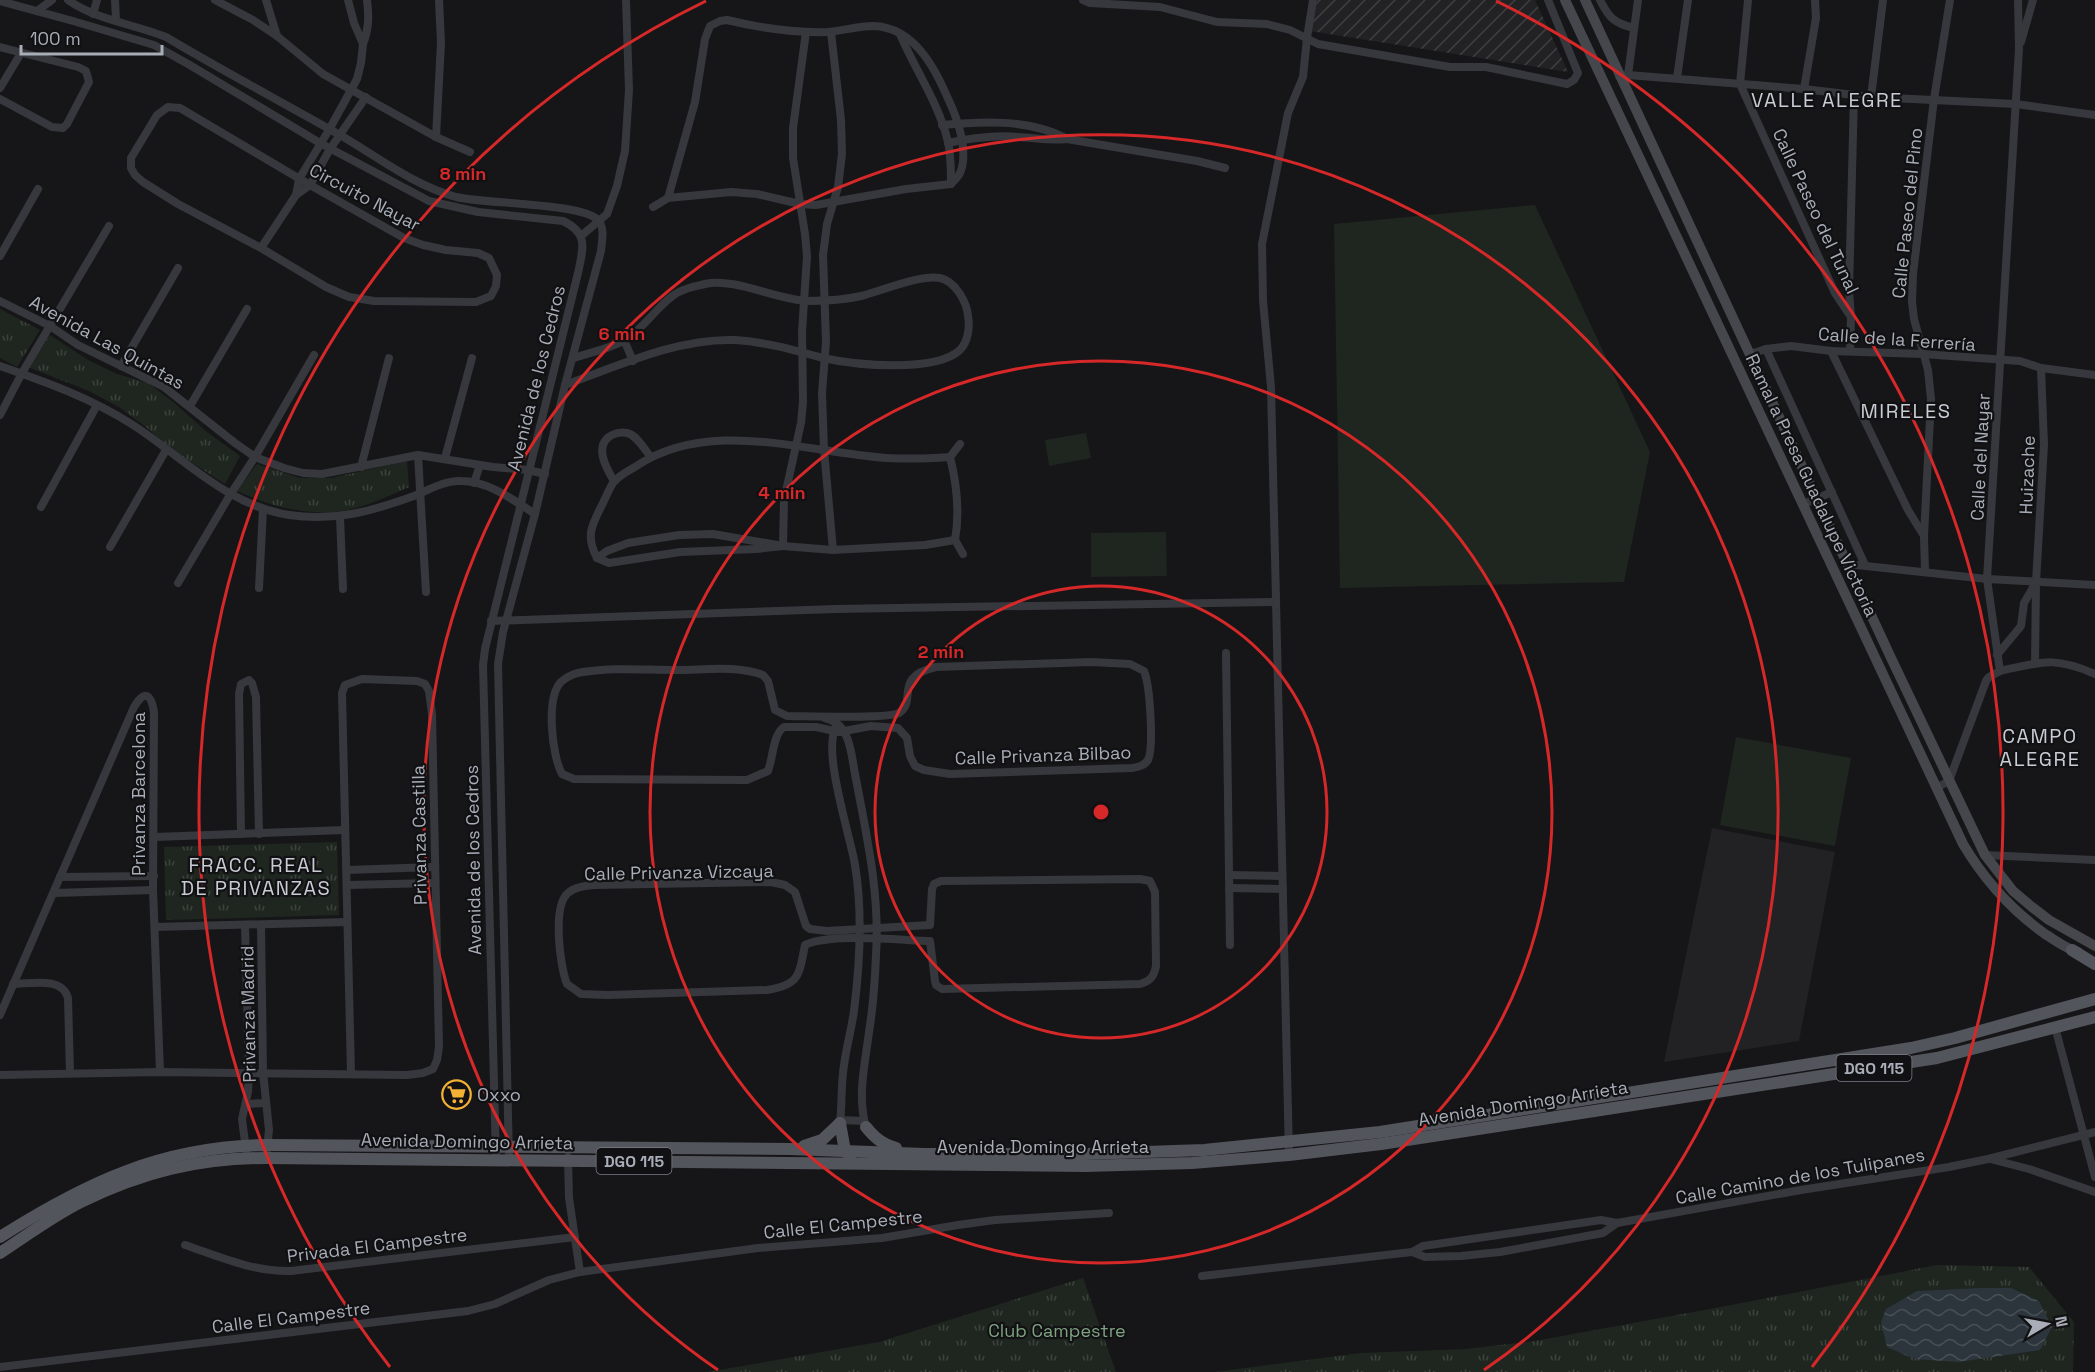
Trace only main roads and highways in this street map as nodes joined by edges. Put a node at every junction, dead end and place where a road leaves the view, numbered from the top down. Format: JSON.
{"nodes":[{"id":1,"x":1565,"y":0,"type":"edge"},
{"id":2,"x":1585,"y":0,"type":"edge"},
{"id":3,"x":2095,"y":946,"type":"edge"},
{"id":4,"x":2072,"y":950,"type":"junction"},
{"id":5,"x":2095,"y":958,"type":"edge"},
{"id":6,"x":2095,"y":964,"type":"edge"},
{"id":7,"x":2095,"y":991,"type":"edge"},
{"id":8,"x":2095,"y":999,"type":"edge"},
{"id":9,"x":2079,"y":1004,"type":"junction"},
{"id":10,"x":2095,"y":1007,"type":"edge"},
{"id":11,"x":2049,"y":1011,"type":"junction"},
{"id":12,"x":2095,"y":1017,"type":"edge"},
{"id":13,"x":2081,"y":1021,"type":"junction"},
{"id":14,"x":2055,"y":1027,"type":"junction"},
{"id":15,"x":1702,"y":1086,"type":"junction"},
{"id":16,"x":790,"y":1149,"type":"junction"},
{"id":17,"x":845,"y":1150,"type":"junction"},
{"id":18,"x":246,"y":1151,"type":"junction"},
{"id":19,"x":868,"y":1151,"type":"junction"},
{"id":20,"x":495,"y":1153,"type":"junction"},
{"id":21,"x":509,"y":1153,"type":"junction"},
{"id":22,"x":924,"y":1154,"type":"junction"},
{"id":23,"x":1085,"y":1160,"type":"junction"},
{"id":24,"x":856,"y":1162,"type":"junction"},
{"id":25,"x":0,"y":1237,"type":"edge"},
{"id":26,"x":0,"y":1253,"type":"edge"}],
"edges":[{"from":1,"to":4,"type":"main road","name":"Ramal a Presa Guadalupe Victoria"},
{"from":2,"to":3,"type":"main road","name":"Ramal a Presa Guadalupe Victoria"},
{"from":4,"to":5,"type":"main road","name":"Ramal a Presa Guadalupe Victoria"},
{"from":4,"to":6,"type":"main road"},
{"from":7,"to":9,"type":"main road"},
{"from":8,"to":9,"type":"main road","name":"Avenida Domingo Arrieta","number":"DGO 115"},
{"from":9,"to":11,"type":"main road","name":"Avenida Domingo Arrieta","number":"DGO 115"},
{"from":10,"to":13,"type":"main road"},
{"from":11,"to":14,"type":"main road"},
{"from":11,"to":15,"type":"main road","name":"Avenida Domingo Arrieta","number":"DGO 115"},
{"from":12,"to":13,"type":"main road","name":"Avenida Domingo Arrieta","number":"DGO 115"},
{"from":13,"to":14,"type":"main road","name":"Avenida Domingo Arrieta","number":"DGO 115"},
{"from":14,"to":15,"type":"main road","name":"Avenida Domingo Arrieta","number":"DGO 115"},
{"from":15,"to":23,"type":"main road","name":"Avenida Domingo Arrieta","number":"DGO 115"},
{"from":16,"to":17,"type":"main road","name":"Avenida Domingo Arrieta","number":"DGO 115"},
{"from":16,"to":17,"type":"main road"},
{"from":16,"to":21,"type":"main road","name":"Avenida Domingo Arrieta","number":"DGO 115"},
{"from":17,"to":19,"type":"main road","name":"Avenida Domingo Arrieta","number":"DGO 115"},
{"from":17,"to":24,"type":"main road"},
{"from":18,"to":20,"type":"main road","name":"Avenida Domingo Arrieta","number":"DGO 115"},
{"from":18,"to":20,"type":"main road","name":"Avenida Domingo Arrieta","number":"DGO 115"},
{"from":18,"to":25,"type":"main road","name":"Avenida Domingo Arrieta","number":"DGO 115"},
{"from":18,"to":26,"type":"main road","name":"Avenida Domingo Arrieta","number":"DGO 115"},
{"from":19,"to":22,"type":"main road","name":"Avenida Domingo Arrieta","number":"DGO 115"},
{"from":19,"to":22,"type":"main road"},
{"from":19,"to":24,"type":"main road"},
{"from":20,"to":21,"type":"main road","name":"Avenida Domingo Arrieta","number":"DGO 115"},
{"from":21,"to":24,"type":"main road","name":"Avenida Domingo Arrieta","number":"DGO 115"},
{"from":22,"to":23,"type":"main road","name":"Avenida Domingo Arrieta","number":"DGO 115"},
{"from":23,"to":24,"type":"main road","name":"Avenida Domingo Arrieta","number":"DGO 115"}]}
